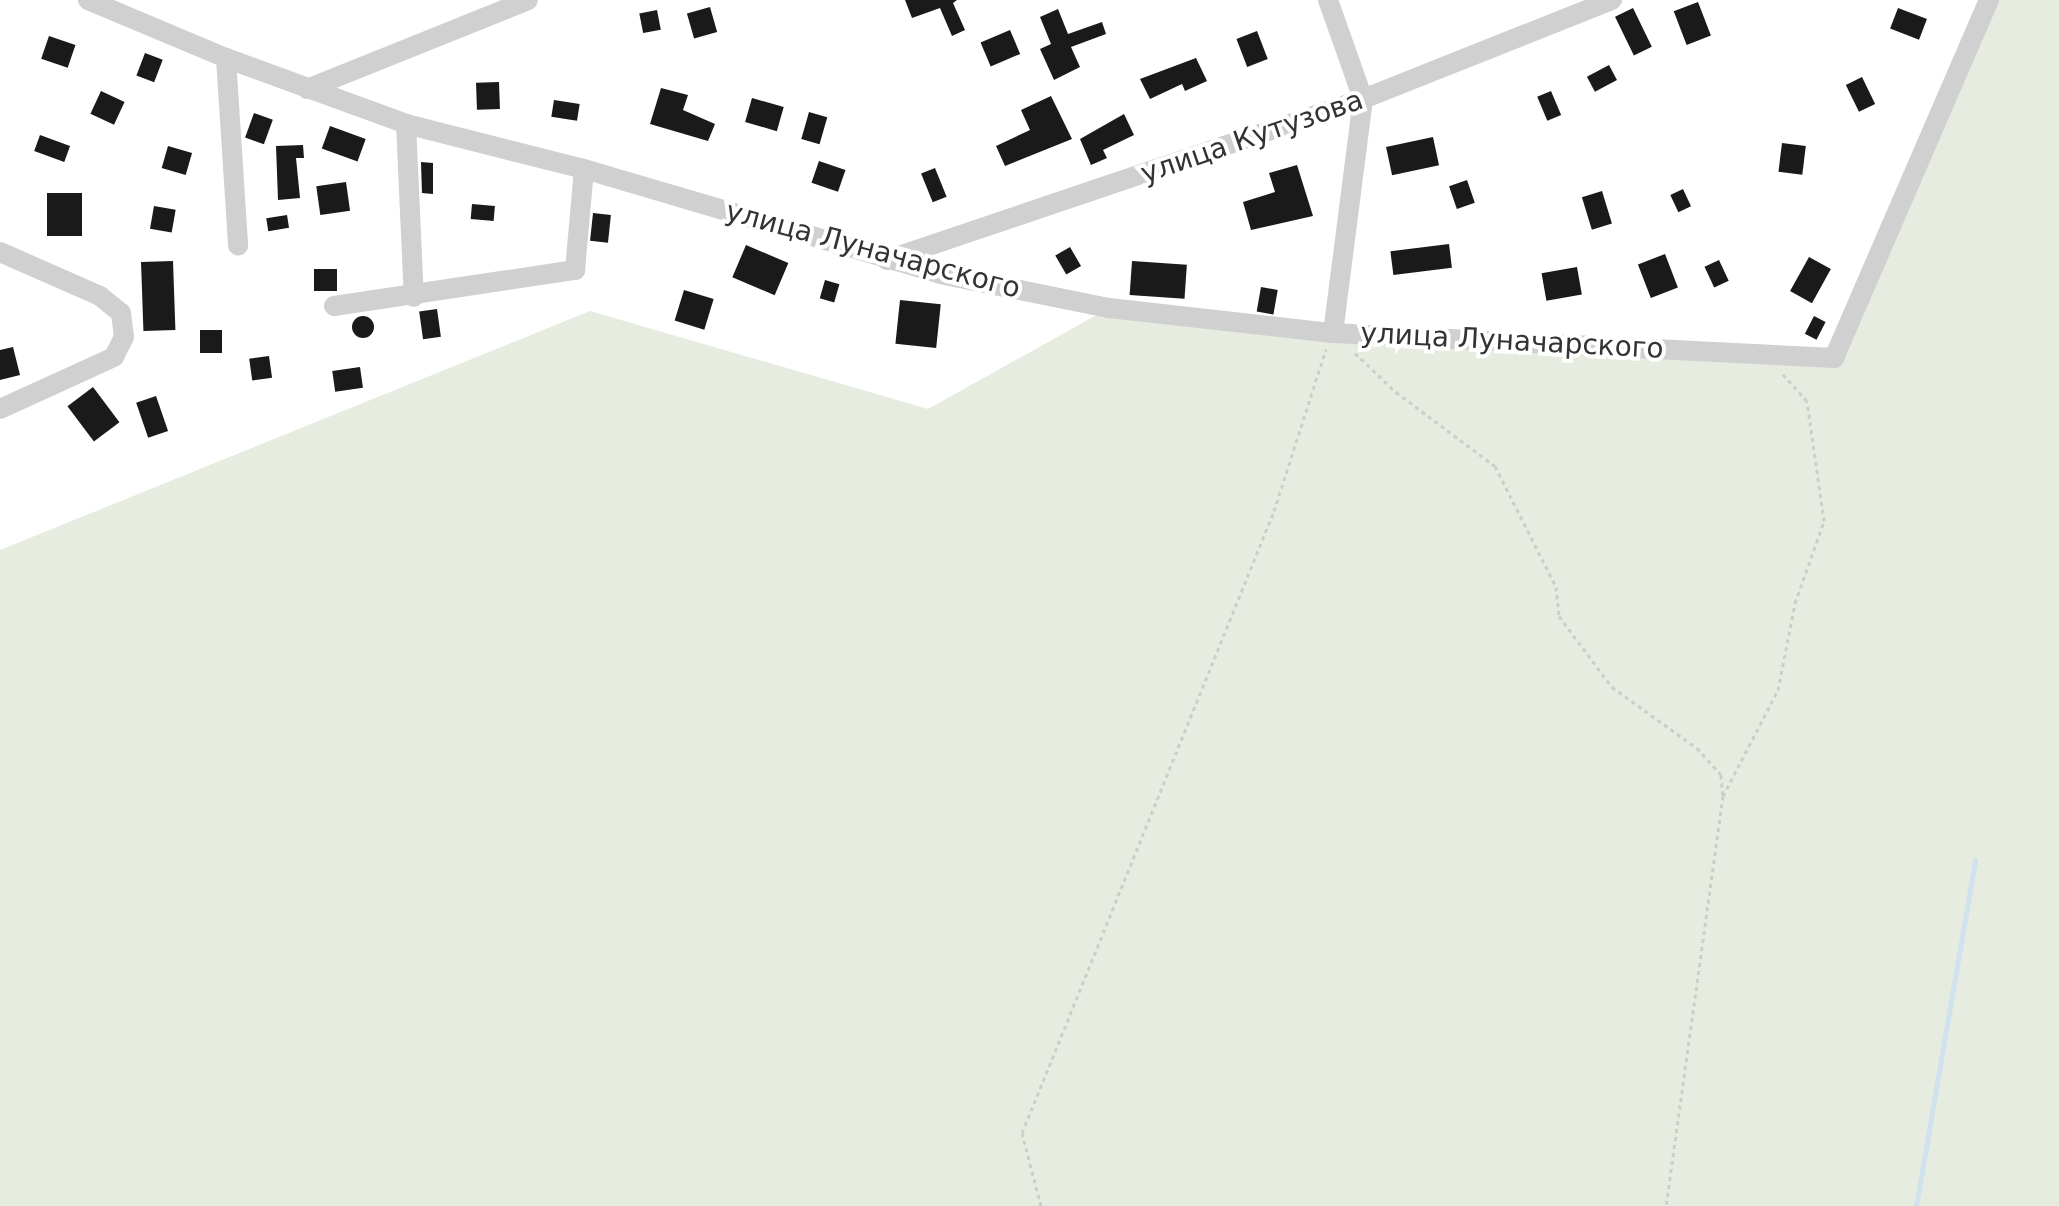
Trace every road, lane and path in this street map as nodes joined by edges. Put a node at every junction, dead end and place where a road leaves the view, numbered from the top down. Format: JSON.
{"nodes":[{"id":1,"x":88,"y":0,"type":"edge"},
{"id":2,"x":528,"y":0,"type":"edge"},
{"id":3,"x":1328,"y":0,"type":"edge"},
{"id":4,"x":1612,"y":0,"type":"edge"},
{"id":5,"x":1989,"y":0,"type":"edge"},
{"id":6,"x":226,"y":58,"type":"junction"},
{"id":7,"x":307,"y":89,"type":"junction"},
{"id":8,"x":1363,"y":99,"type":"junction"},
{"id":9,"x":406,"y":124,"type":"junction"},
{"id":10,"x":584,"y":169,"type":"junction"},
{"id":11,"x":238,"y":246,"type":"dead end"},
{"id":12,"x":0,"y":252,"type":"edge"},
{"id":13,"x":887,"y":260,"type":"junction"},
{"id":14,"x":414,"y":297,"type":"junction"},
{"id":15,"x":334,"y":306,"type":"dead end"},
{"id":16,"x":1333,"y":333,"type":"junction"},
{"id":17,"x":1766,"y":355,"type":"junction"},
{"id":18,"x":0,"y":409,"type":"edge"},
{"id":19,"x":1723,"y":796,"type":"junction"},
{"id":20,"x":1041,"y":1206,"type":"edge"},
{"id":21,"x":1666,"y":1206,"type":"edge"}],
"edges":[{"from":1,"to":6,"type":"street","name":"улица Луначарского"},
{"from":2,"to":7,"type":"street"},
{"from":3,"to":8,"type":"street"},
{"from":4,"to":8,"type":"street","name":"улица Кутузова"},
{"from":5,"to":17,"type":"street","name":"улица Луначарского"},
{"from":6,"to":7,"type":"street","name":"улица Луначарского"},
{"from":6,"to":11,"type":"street"},
{"from":7,"to":9,"type":"street","name":"улица Луначарского"},
{"from":8,"to":13,"type":"street","name":"улица Кутузова"},
{"from":8,"to":16,"type":"street"},
{"from":9,"to":10,"type":"street","name":"улица Луначарского"},
{"from":9,"to":14,"type":"street"},
{"from":10,"to":13,"type":"street","name":"улица Луначарского"},
{"from":10,"to":14,"type":"street"},
{"from":12,"to":18,"type":"street"},
{"from":13,"to":16,"type":"street","name":"улица Луначарского"},
{"from":14,"to":15,"type":"street"},
{"from":16,"to":17,"type":"street","name":"улица Луначарского"},
{"from":16,"to":19,"type":"path"},
{"from":16,"to":20,"type":"path"},
{"from":17,"to":19,"type":"path"},
{"from":19,"to":21,"type":"path"}]}
